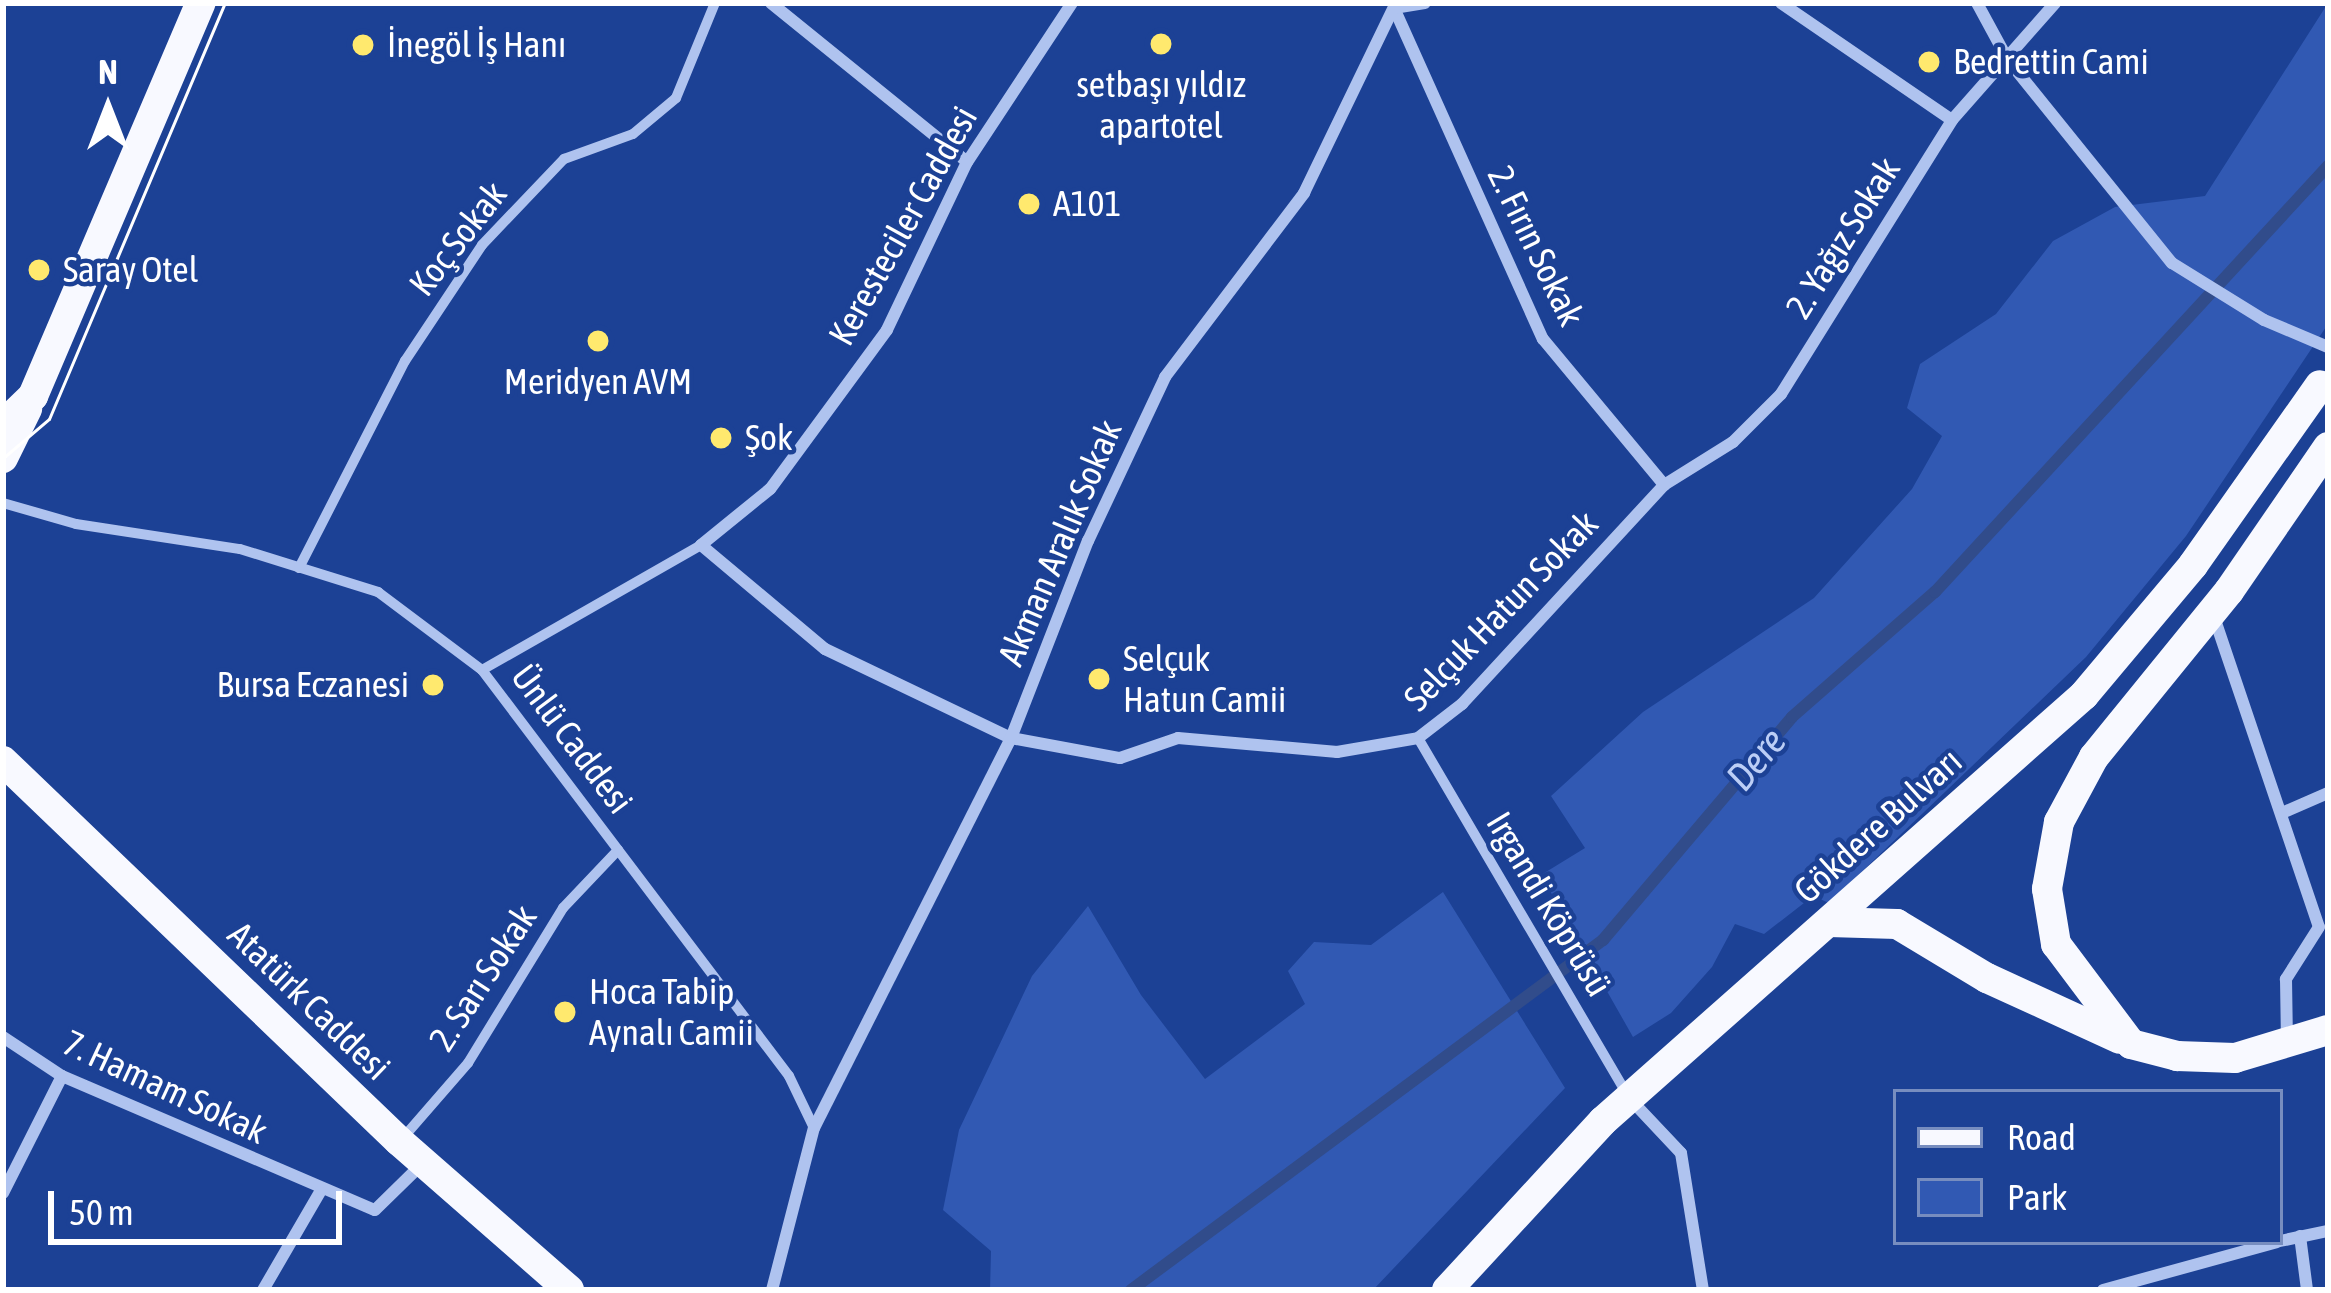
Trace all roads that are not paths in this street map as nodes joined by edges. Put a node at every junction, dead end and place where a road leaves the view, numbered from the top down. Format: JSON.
{"nodes":[{"id":1,"x":201,"y":3,"type":"edge"},
{"id":2,"x":715,"y":3,"type":"edge"},
{"id":3,"x":771,"y":3,"type":"edge"},
{"id":4,"x":1072,"y":3,"type":"edge"},
{"id":5,"x":1425,"y":3,"type":"edge"},
{"id":6,"x":1781,"y":3,"type":"edge"},
{"id":7,"x":1977,"y":3,"type":"edge"},
{"id":8,"x":2055,"y":3,"type":"edge"},
{"id":9,"x":1392,"y":5,"type":"edge"},
{"id":10,"x":2008,"y":60,"type":"junction"},
{"id":11,"x":1952,"y":120,"type":"junction"},
{"id":12,"x":967,"y":162,"type":"junction"},
{"id":13,"x":2328,"y":347,"type":"edge"},
{"id":14,"x":2320,"y":385,"type":"dead end"},
{"id":15,"x":34,"y":396,"type":"junction"},
{"id":16,"x":3,"y":425,"type":"edge"},
{"id":17,"x":2328,"y":447,"type":"edge"},
{"id":18,"x":3,"y":458,"type":"edge"},
{"id":19,"x":1664,"y":485,"type":"junction"},
{"id":20,"x":3,"y":503,"type":"edge"},
{"id":21,"x":701,"y":545,"type":"junction"},
{"id":22,"x":299,"y":568,"type":"junction"},
{"id":23,"x":2212,"y":611,"type":"junction"},
{"id":24,"x":482,"y":670,"type":"junction"},
{"id":25,"x":1010,"y":738,"type":"junction"},
{"id":26,"x":1418,"y":739,"type":"junction"},
{"id":27,"x":3,"y":761,"type":"edge"},
{"id":28,"x":2328,"y":793,"type":"edge"},
{"id":29,"x":2282,"y":812,"type":"junction"},
{"id":30,"x":619,"y":850,"type":"junction"},
{"id":31,"x":1829,"y":922,"type":"junction"},
{"id":32,"x":2328,"y":1030,"type":"edge"},
{"id":33,"x":3,"y":1037,"type":"edge"},
{"id":34,"x":2131,"y":1044,"type":"junction"},
{"id":35,"x":2288,"y":1045,"type":"junction"},
{"id":36,"x":62,"y":1076,"type":"junction"},
{"id":37,"x":1630,"y":1100,"type":"junction"},
{"id":38,"x":814,"y":1128,"type":"junction"},
{"id":39,"x":399,"y":1142,"type":"junction"},
{"id":40,"x":424,"y":1162,"type":"junction"},
{"id":41,"x":320,"y":1192,"type":"junction"},
{"id":42,"x":3,"y":1193,"type":"edge"},
{"id":43,"x":2328,"y":1231,"type":"edge"},
{"id":44,"x":2300,"y":1236,"type":"junction"},
{"id":45,"x":2283,"y":1241,"type":"edge"},
{"id":46,"x":2268,"y":1245,"type":"edge"},
{"id":47,"x":263,"y":1290,"type":"edge"},
{"id":48,"x":568,"y":1290,"type":"edge"},
{"id":49,"x":772,"y":1290,"type":"edge"},
{"id":50,"x":1447,"y":1290,"type":"edge"},
{"id":51,"x":1703,"y":1290,"type":"edge"},
{"id":52,"x":2103,"y":1290,"type":"edge"},
{"id":53,"x":2307,"y":1290,"type":"edge"}],
"edges":[{"from":1,"to":15,"type":"main road"},
{"from":2,"to":22,"type":"street","name":"Koç Sokak"},
{"from":3,"to":12,"type":"street"},
{"from":4,"to":12,"type":"street","name":"Keresteciler Caddesi"},
{"from":5,"to":9,"type":"street"},
{"from":6,"to":11,"type":"street"},
{"from":7,"to":10,"type":"street"},
{"from":8,"to":10,"type":"street","name":"2. Yağız Sokak"},
{"from":9,"to":19,"type":"street","name":"2. Fırın Sokak"},
{"from":9,"to":25,"type":"street","name":"Akman Aralık Sokak"},
{"from":10,"to":11,"type":"street","name":"2. Yağız Sokak"},
{"from":10,"to":13,"type":"street"},
{"from":11,"to":19,"type":"street","name":"2. Yağız Sokak"},
{"from":12,"to":21,"type":"street","name":"Keresteciler Caddesi"},
{"from":14,"to":31,"type":"main road","name":"Gökdere Bulvarı"},
{"from":15,"to":16,"type":"main road"},
{"from":15,"to":18,"type":"main road"},
{"from":17,"to":23,"type":"main road"},
{"from":19,"to":26,"type":"street","name":"Selçuk Hatun Sokak"},
{"from":20,"to":22,"type":"street","name":"Ünlü Caddesi"},
{"from":21,"to":24,"type":"street","name":"Keresteciler Caddesi"},
{"from":21,"to":25,"type":"street","name":"Selçuk Hatun Sokak"},
{"from":22,"to":24,"type":"street","name":"Ünlü Caddesi"},
{"from":23,"to":29,"type":"street"},
{"from":23,"to":34,"type":"main road"},
{"from":24,"to":30,"type":"street","name":"Ünlü Caddesi"},
{"from":25,"to":26,"type":"street","name":"Selçuk Hatun Sokak"},
{"from":25,"to":38,"type":"street","name":"Akman Aralık Sokak"},
{"from":26,"to":37,"type":"street","name":"Irgandi Köprüsü"},
{"from":27,"to":39,"type":"main road","name":"Atatürk Caddesi"},
{"from":28,"to":29,"type":"street"},
{"from":29,"to":35,"type":"street"},
{"from":30,"to":38,"type":"street","name":"Ünlü Caddesi"},
{"from":30,"to":39,"type":"street","name":"2. Sarı Sokak"},
{"from":31,"to":34,"type":"main road"},
{"from":31,"to":37,"type":"main road","name":"Gökdere Bulvarı"},
{"from":32,"to":35,"type":"main road"},
{"from":33,"to":36,"type":"street","name":"7. Hamam Sokak"},
{"from":34,"to":35,"type":"main road"},
{"from":36,"to":41,"type":"street","name":"7. Hamam Sokak"},
{"from":36,"to":42,"type":"street"},
{"from":37,"to":50,"type":"main road","name":"Gökdere Bulvarı"},
{"from":37,"to":51,"type":"street"},
{"from":38,"to":49,"type":"street"},
{"from":39,"to":40,"type":"main road","name":"Atatürk Caddesi"},
{"from":40,"to":41,"type":"street","name":"7. Hamam Sokak"},
{"from":40,"to":48,"type":"main road","name":"Atatürk Caddesi"},
{"from":41,"to":47,"type":"street"},
{"from":43,"to":44,"type":"street"},
{"from":44,"to":45,"type":"street"},
{"from":44,"to":53,"type":"street"},
{"from":46,"to":52,"type":"street"}]}
